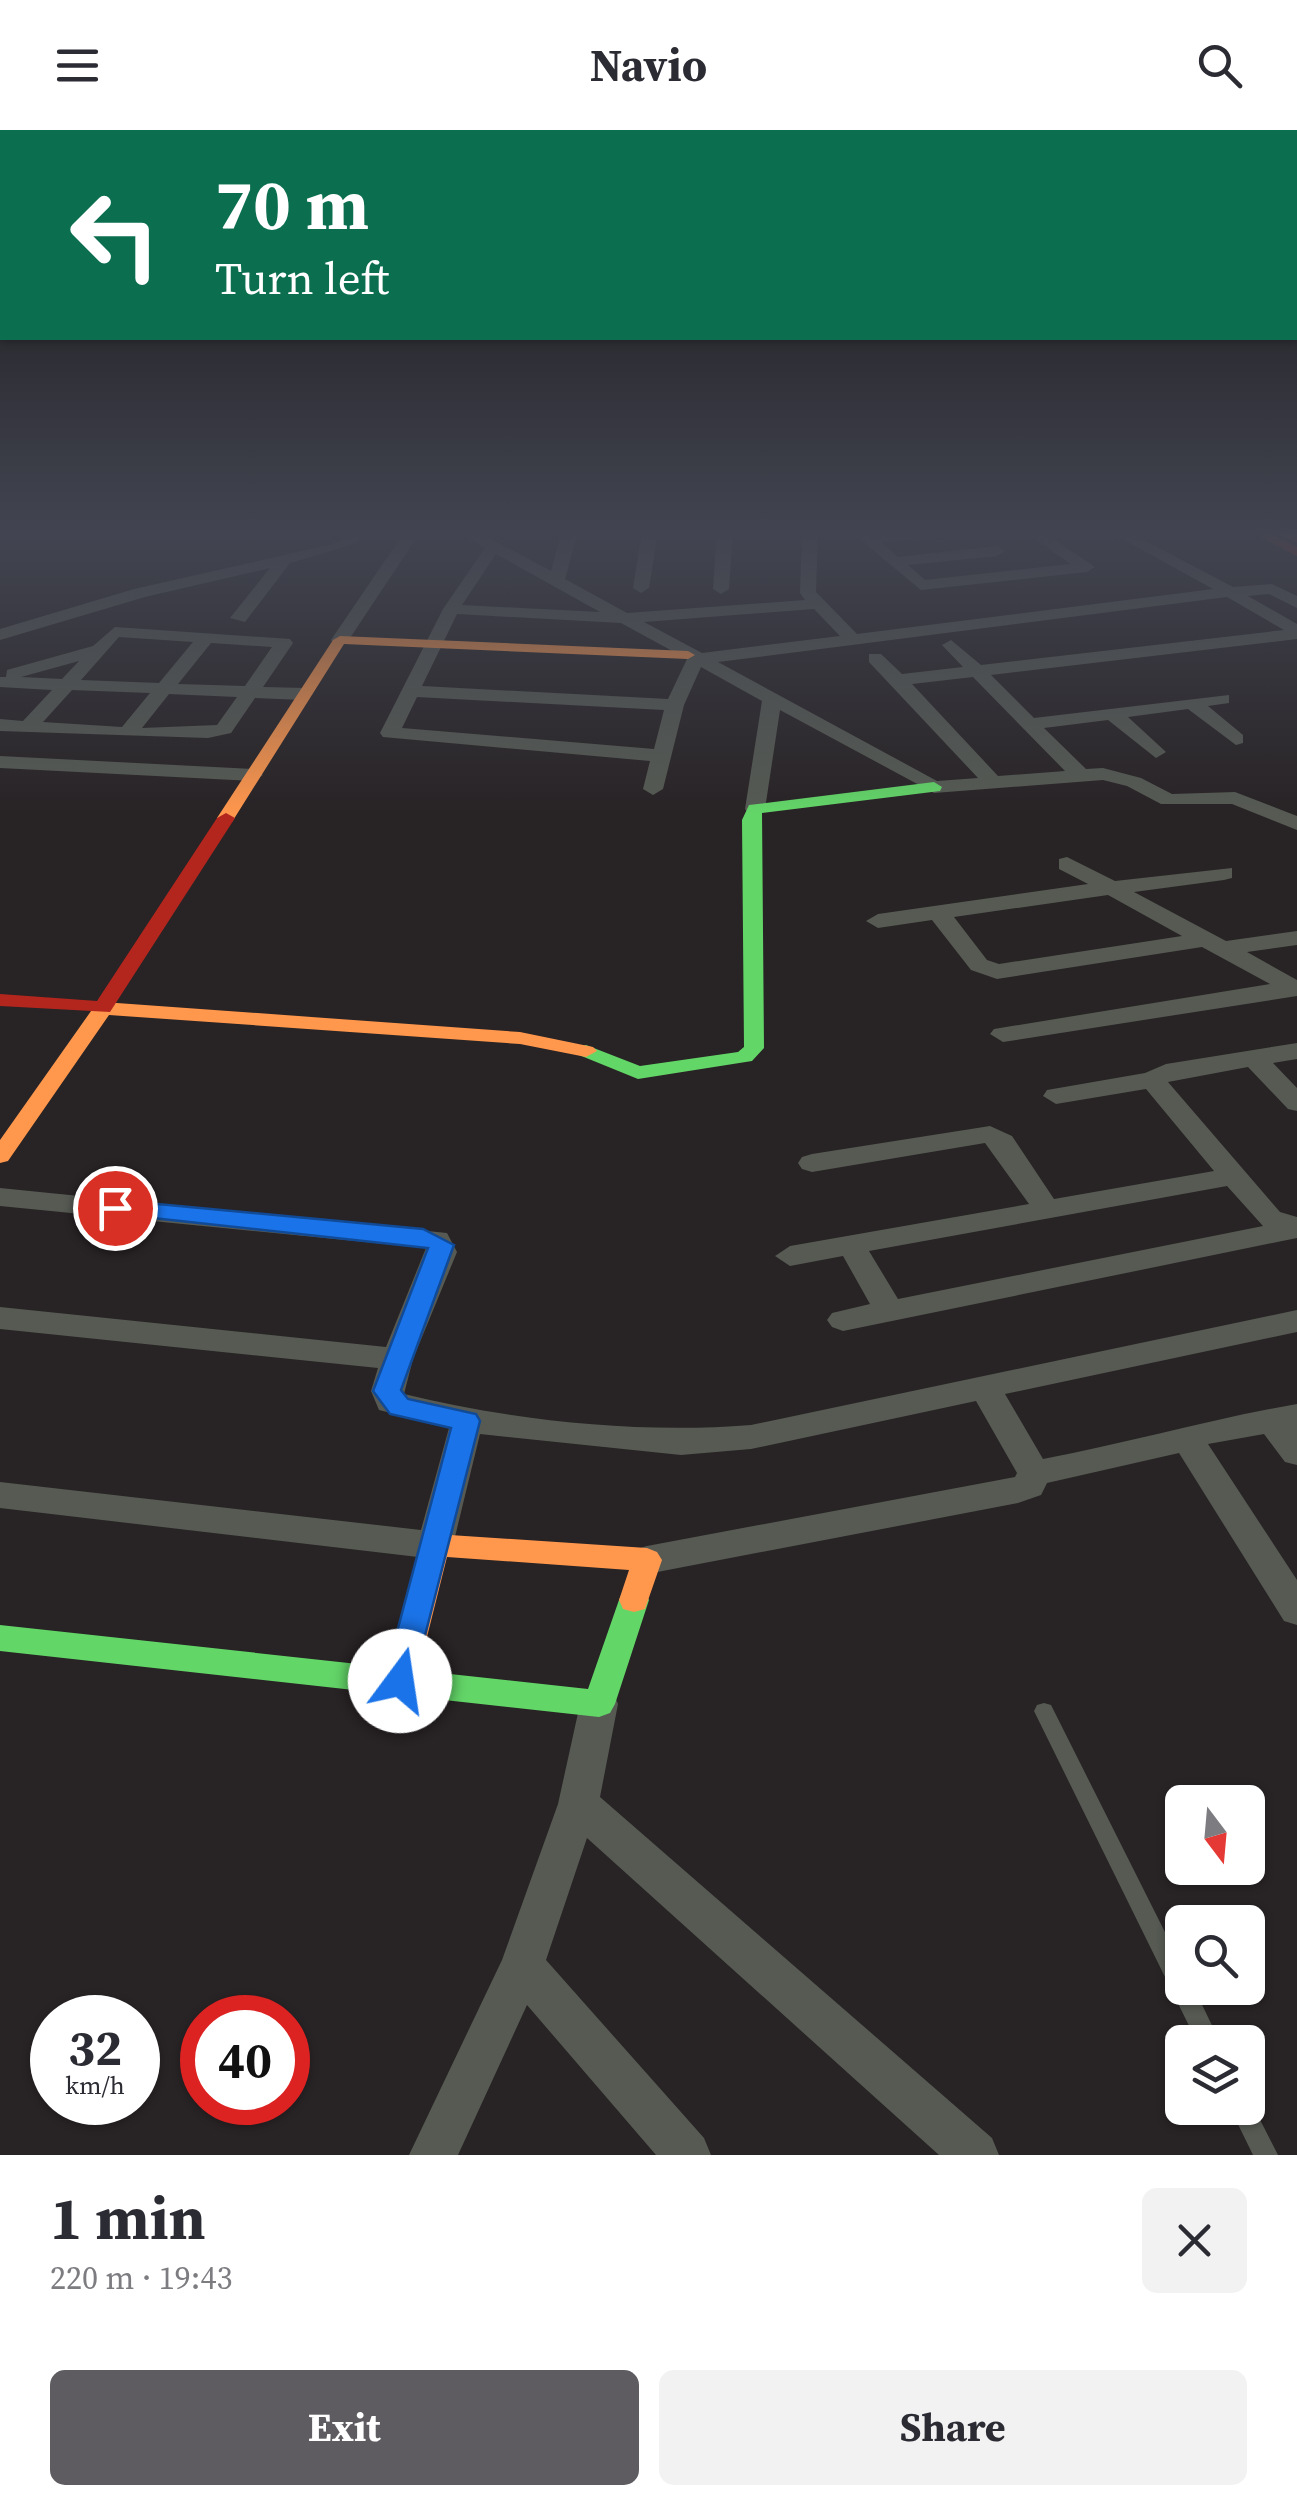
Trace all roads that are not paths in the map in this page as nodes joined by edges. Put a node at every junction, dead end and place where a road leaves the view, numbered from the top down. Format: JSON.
{"nodes":[{"id":1,"x":36,"y":626,"type":"edge"},
{"id":2,"x":350,"y":626,"type":"edge"},
{"id":3,"x":442,"y":626,"type":"edge"},
{"id":4,"x":637,"y":626,"type":"edge"},
{"id":5,"x":839,"y":626,"type":"edge"},
{"id":6,"x":973,"y":626,"type":"joint"},
{"id":7,"x":977,"y":626,"type":"edge"},
{"id":8,"x":1297,"y":632,"type":"edge"},
{"id":9,"x":0,"y":636,"type":"edge"},
{"id":10,"x":208,"y":636,"type":"junction"},
{"id":11,"x":340,"y":640,"type":"junction"},
{"id":12,"x":854,"y":640,"type":"junction"},
{"id":13,"x":432,"y":644,"type":"junction"},
{"id":14,"x":951,"y":645,"type":"dead end"},
{"id":15,"x":98,"y":649,"type":"junction"},
{"id":16,"x":692,"y":657,"type":"junction"},
{"id":17,"x":875,"y":658,"type":"dead end"},
{"id":18,"x":977,"y":671,"type":"junction"},
{"id":19,"x":0,"y":680,"type":"edge"},
{"id":20,"x":898,"y":680,"type":"junction"},
{"id":21,"x":66,"y":684,"type":"junction"},
{"id":22,"x":163,"y":687,"type":"junction"},
{"id":23,"x":249,"y":691,"type":"junction"},
{"id":24,"x":412,"y":691,"type":"junction"},
{"id":25,"x":304,"y":694,"type":"junction"},
{"id":26,"x":772,"y":699,"type":"junction"},
{"id":27,"x":1222,"y":699,"type":"dead end"},
{"id":28,"x":1192,"y":703,"type":"junction"},
{"id":29,"x":676,"y":705,"type":"junction"},
{"id":30,"x":1112,"y":713,"type":"junction"},
{"id":31,"x":483,"y":718,"type":"junction"},
{"id":32,"x":1031,"y":724,"type":"junction"},
{"id":33,"x":0,"y":725,"type":"edge"},
{"id":34,"x":578,"y":725,"type":"junction"},
{"id":35,"x":29,"y":726,"type":"junction"},
{"id":36,"x":129,"y":731,"type":"junction"},
{"id":37,"x":1236,"y":739,"type":"dead end"},
{"id":38,"x":1156,"y":752,"type":"dead end"},
{"id":39,"x":662,"y":756,"type":"junction"},
{"id":40,"x":0,"y":762,"type":"edge"},
{"id":41,"x":1078,"y":773,"type":"junction"},
{"id":42,"x":254,"y":775,"type":"junction"},
{"id":43,"x":992,"y":782,"type":"junction"},
{"id":44,"x":934,"y":787,"type":"junction"},
{"id":45,"x":653,"y":789,"type":"dead end"},
{"id":46,"x":755,"y":809,"type":"junction"},
{"id":47,"x":1297,"y":824,"type":"edge"},
{"id":48,"x":1068,"y":864,"type":"dead end"},
{"id":49,"x":1224,"y":873,"type":"dead end"},
{"id":50,"x":1112,"y":888,"type":"junction"},
{"id":51,"x":943,"y":911,"type":"junction"},
{"id":52,"x":878,"y":921,"type":"dead end"},
{"id":53,"x":1297,"y":938,"type":"edge"},
{"id":54,"x":1214,"y":945,"type":"junction"},
{"id":55,"x":1296,"y":989,"type":"edge"},
{"id":56,"x":0,"y":1000,"type":"edge"},
{"id":57,"x":102,"y":1008,"type":"junction"},
{"id":58,"x":1003,"y":1034,"type":"dead end"},
{"id":59,"x":1297,"y":1052,"type":"edge"},
{"id":60,"x":1254,"y":1058,"type":"junction"},
{"id":61,"x":1152,"y":1080,"type":"junction"},
{"id":62,"x":1056,"y":1096,"type":"dead end"},
{"id":63,"x":1297,"y":1103,"type":"edge"},
{"id":64,"x":0,"y":1156,"type":"edge"},
{"id":65,"x":812,"y":1163,"type":"dead end"},
{"id":66,"x":1234,"y":1176,"type":"junction"},
{"id":67,"x":0,"y":1198,"type":"edge"},
{"id":68,"x":1048,"y":1210,"type":"junction"},
{"id":69,"x":1297,"y":1227,"type":"edge"},
{"id":70,"x":851,"y":1245,"type":"junction"},
{"id":71,"x":790,"y":1256,"type":"dead end"},
{"id":72,"x":889,"y":1310,"type":"junction"},
{"id":73,"x":0,"y":1318,"type":"edge"},
{"id":74,"x":843,"y":1320,"type":"dead end"},
{"id":75,"x":1297,"y":1321,"type":"edge"},
{"id":76,"x":396,"y":1359,"type":"junction"},
{"id":77,"x":984,"y":1386,"type":"junction"},
{"id":78,"x":1285,"y":1418,"type":"edge"},
{"id":79,"x":467,"y":1421,"type":"junction"},
{"id":80,"x":1188,"y":1440,"type":"junction"},
{"id":81,"x":1297,"y":1453,"type":"edge"},
{"id":82,"x":1034,"y":1473,"type":"junction"},
{"id":83,"x":0,"y":1496,"type":"edge"},
{"id":84,"x":435,"y":1545,"type":"junction"},
{"id":85,"x":647,"y":1560,"type":"junction"},
{"id":86,"x":1297,"y":1610,"type":"edge"},
{"id":87,"x":0,"y":1638,"type":"edge"},
{"id":88,"x":400,"y":1681,"type":"junction"},
{"id":89,"x":599,"y":1704,"type":"junction"},
{"id":90,"x":1044,"y":1711,"type":"dead end"},
{"id":91,"x":578,"y":1804,"type":"junction"},
{"id":92,"x":522,"y":1966,"type":"junction"},
{"id":93,"x":1201,"y":2025,"type":"edge"},
{"id":94,"x":1251,"y":2125,"type":"edge"},
{"id":95,"x":433,"y":2155,"type":"edge"},
{"id":96,"x":686,"y":2155,"type":"edge"},
{"id":97,"x":975,"y":2155,"type":"edge"},
{"id":98,"x":1266,"y":2155,"type":"edge"}],
"edges":[{"from":1,"to":9,"type":"street"},
{"from":2,"to":11,"type":"street"},
{"from":3,"to":13,"type":"street"},
{"from":4,"to":16,"type":"street"},
{"from":5,"to":12,"type":"street"},
{"from":6,"to":7,"type":"street"},
{"from":6,"to":12,"type":"street"},
{"from":8,"to":18,"type":"street"},
{"from":10,"to":15,"type":"street"},
{"from":10,"to":22,"type":"street"},
{"from":10,"to":23,"type":"street"},
{"from":11,"to":13,"type":"main road"},
{"from":11,"to":25,"type":"main road"},
{"from":12,"to":16,"type":"street"},
{"from":13,"to":16,"type":"main road"},
{"from":13,"to":24,"type":"street"},
{"from":14,"to":18,"type":"street"},
{"from":15,"to":19,"type":"street"},
{"from":15,"to":21,"type":"street"},
{"from":16,"to":26,"type":"street"},
{"from":16,"to":29,"type":"street"},
{"from":17,"to":20,"type":"street"},
{"from":18,"to":20,"type":"street"},
{"from":18,"to":32,"type":"street"},
{"from":19,"to":21,"type":"street"},
{"from":20,"to":43,"type":"street"},
{"from":21,"to":22,"type":"street"},
{"from":21,"to":35,"type":"street"},
{"from":22,"to":23,"type":"street"},
{"from":22,"to":36,"type":"street"},
{"from":23,"to":25,"type":"street"},
{"from":23,"to":36,"type":"street"},
{"from":24,"to":31,"type":"street"},
{"from":24,"to":31,"type":"street"},
{"from":25,"to":42,"type":"main road"},
{"from":26,"to":44,"type":"street"},
{"from":26,"to":46,"type":"street"},
{"from":27,"to":28,"type":"street"},
{"from":28,"to":30,"type":"street"},
{"from":28,"to":37,"type":"street"},
{"from":29,"to":34,"type":"street"},
{"from":29,"to":39,"type":"street"},
{"from":30,"to":32,"type":"street"},
{"from":30,"to":38,"type":"street"},
{"from":31,"to":34,"type":"street"},
{"from":31,"to":34,"type":"street"},
{"from":32,"to":41,"type":"street"},
{"from":33,"to":35,"type":"street"},
{"from":34,"to":39,"type":"street"},
{"from":35,"to":36,"type":"street"},
{"from":39,"to":45,"type":"street"},
{"from":40,"to":42,"type":"street"},
{"from":41,"to":43,"type":"street"},
{"from":41,"to":47,"type":"street"},
{"from":42,"to":57,"type":"main road"},
{"from":43,"to":44,"type":"street"},
{"from":44,"to":46,"type":"main road"},
{"from":46,"to":57,"type":"main road"},
{"from":48,"to":50,"type":"street"},
{"from":49,"to":50,"type":"street"},
{"from":50,"to":51,"type":"street"},
{"from":50,"to":54,"type":"street"},
{"from":51,"to":52,"type":"street"},
{"from":51,"to":54,"type":"street"},
{"from":53,"to":54,"type":"street"},
{"from":54,"to":55,"type":"street"},
{"from":55,"to":58,"type":"street"},
{"from":56,"to":57,"type":"main road"},
{"from":57,"to":64,"type":"main road"},
{"from":59,"to":60,"type":"street"},
{"from":60,"to":61,"type":"street"},
{"from":60,"to":63,"type":"street"},
{"from":61,"to":62,"type":"street"},
{"from":61,"to":66,"type":"street"},
{"from":65,"to":68,"type":"street"},
{"from":66,"to":68,"type":"street"},
{"from":66,"to":69,"type":"street"},
{"from":67,"to":76,"type":"street"},
{"from":68,"to":70,"type":"street"},
{"from":69,"to":72,"type":"street"},
{"from":70,"to":71,"type":"street"},
{"from":70,"to":72,"type":"street"},
{"from":72,"to":74,"type":"street"},
{"from":73,"to":76,"type":"street"},
{"from":75,"to":77,"type":"street"},
{"from":76,"to":79,"type":"street"},
{"from":77,"to":79,"type":"street"},
{"from":77,"to":82,"type":"street"},
{"from":78,"to":80,"type":"street"},
{"from":78,"to":81,"type":"street"},
{"from":79,"to":84,"type":"street"},
{"from":80,"to":82,"type":"street"},
{"from":80,"to":86,"type":"street"},
{"from":82,"to":85,"type":"street"},
{"from":83,"to":84,"type":"street"},
{"from":84,"to":85,"type":"main road"},
{"from":84,"to":88,"type":"main road"},
{"from":85,"to":89,"type":"main road"},
{"from":87,"to":88,"type":"main road"},
{"from":88,"to":89,"type":"main road"},
{"from":89,"to":91,"type":"street"},
{"from":90,"to":93,"type":"lane"},
{"from":91,"to":92,"type":"street"},
{"from":91,"to":97,"type":"street"},
{"from":92,"to":95,"type":"street"},
{"from":92,"to":96,"type":"street"},
{"from":94,"to":98,"type":"lane"}]}
